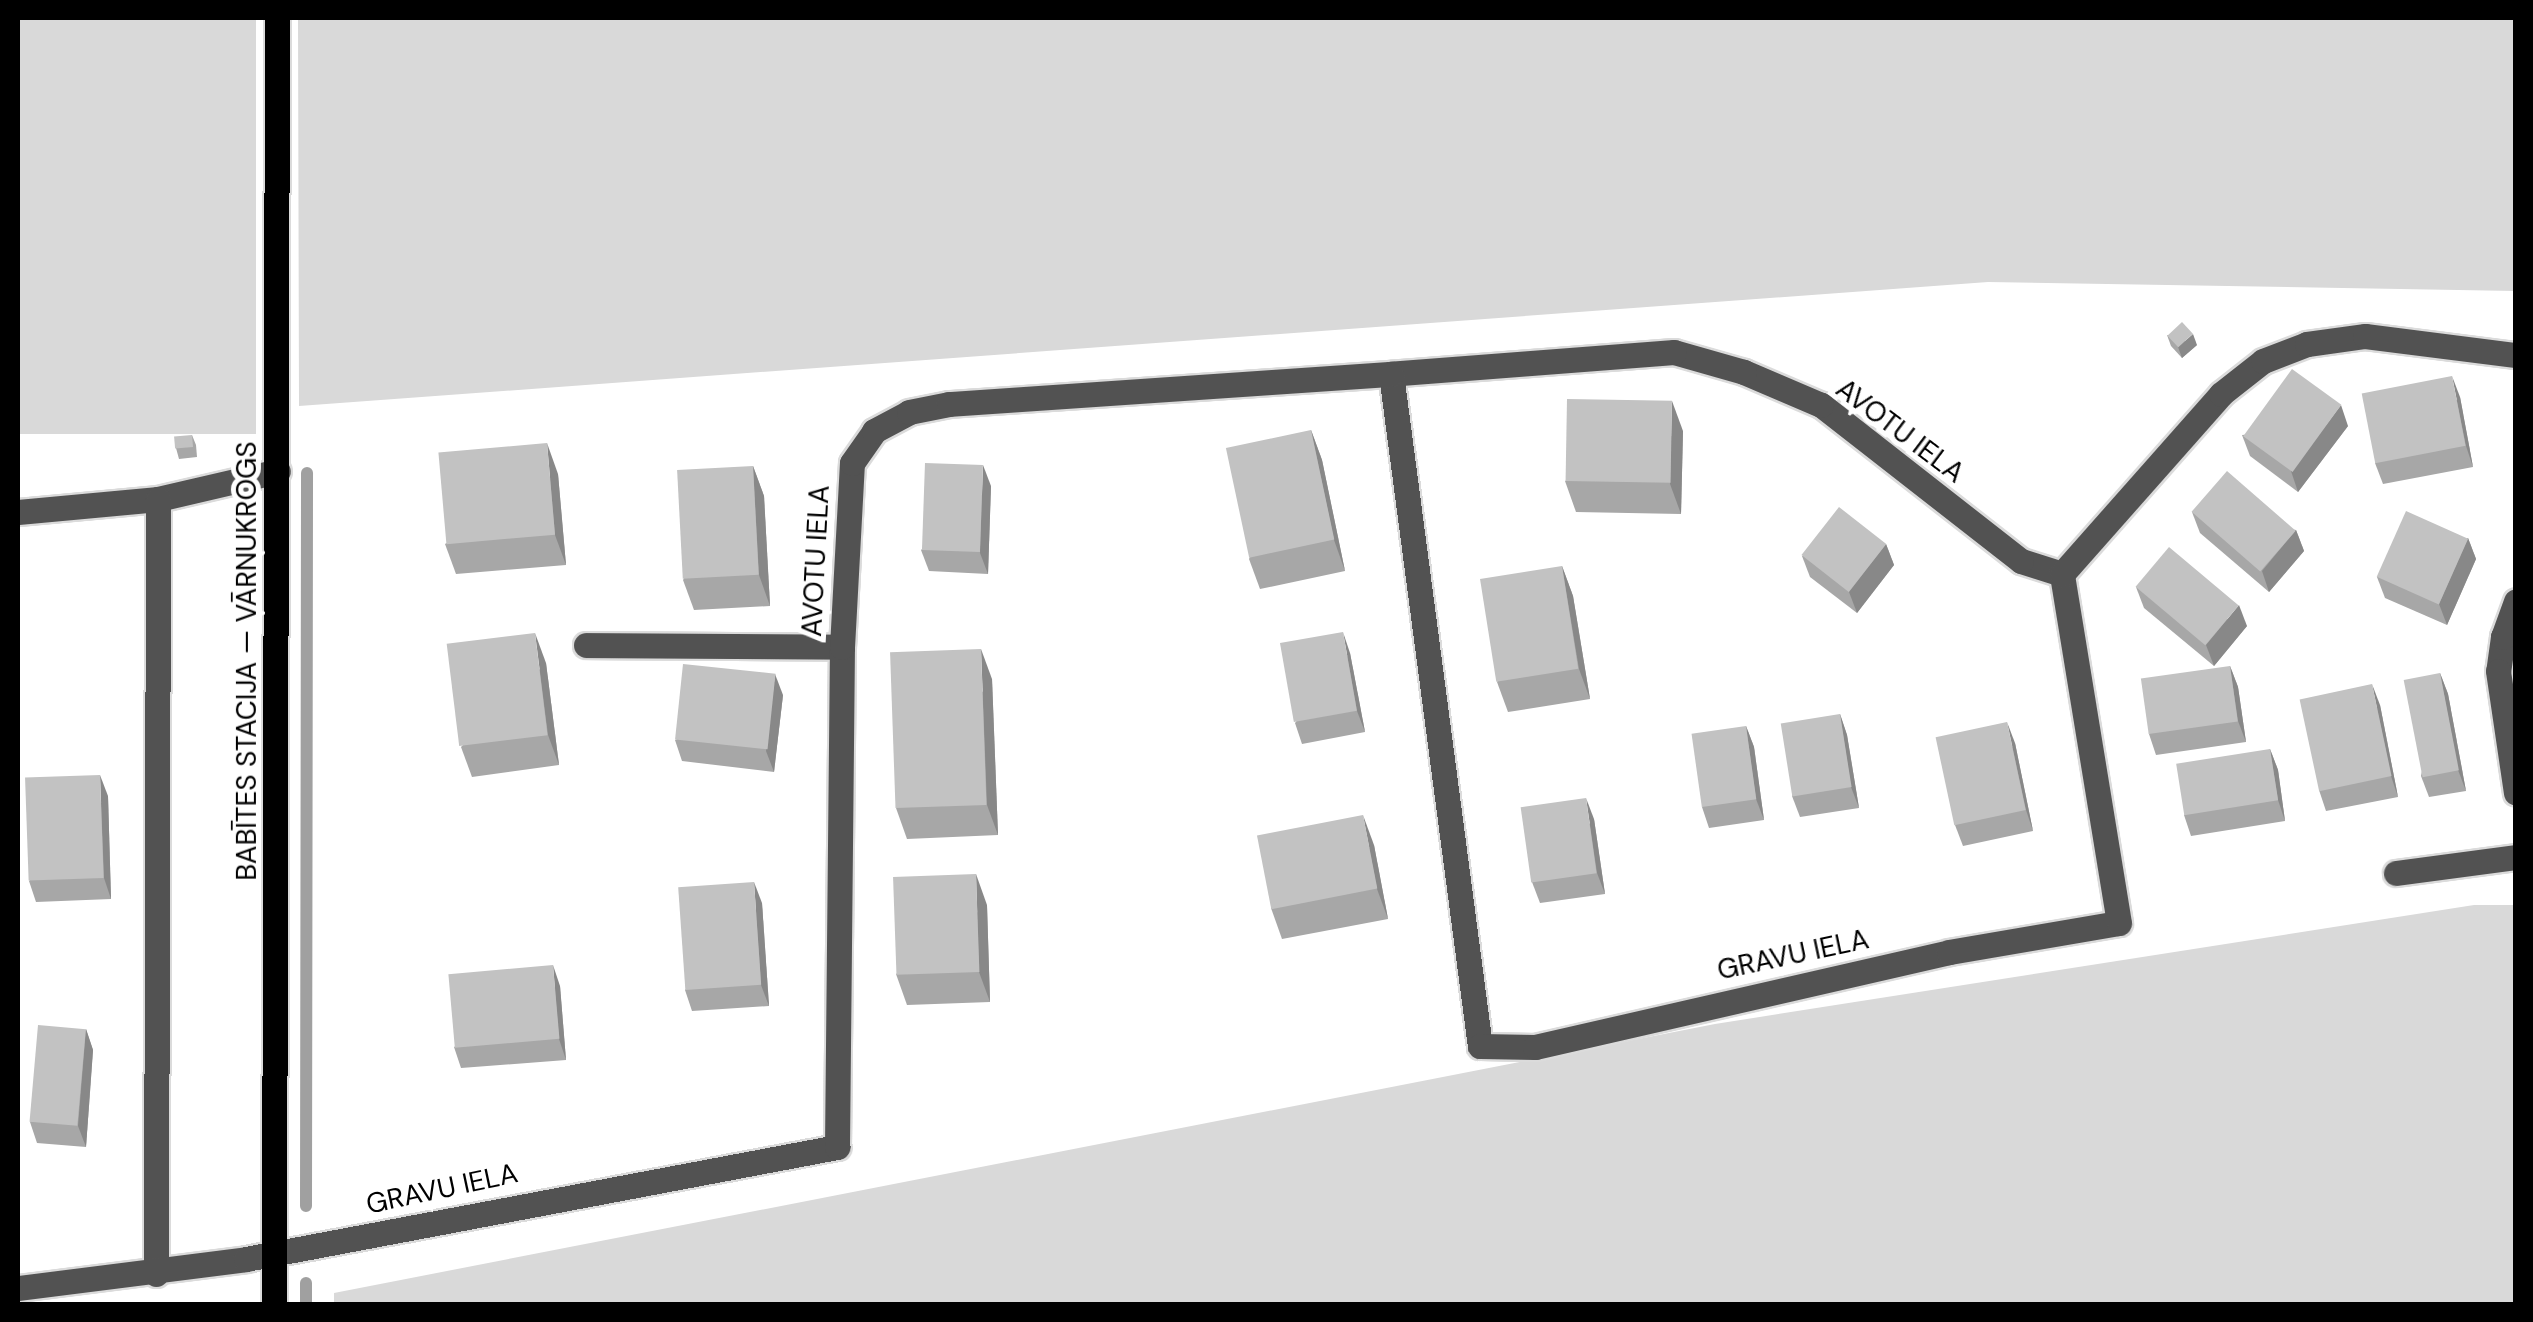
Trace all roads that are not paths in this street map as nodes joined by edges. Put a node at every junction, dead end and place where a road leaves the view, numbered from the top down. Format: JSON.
{"nodes":[{"id":1,"x":277,"y":18,"type":"edge"},
{"id":2,"x":2516,"y":356,"type":"edge"},
{"id":3,"x":1391,"y":374,"type":"junction"},
{"id":4,"x":278,"y":470,"type":"junction"},
{"id":5,"x":158,"y":499,"type":"junction"},
{"id":6,"x":18,"y":512,"type":"edge"},
{"id":7,"x":2062,"y":574,"type":"junction"},
{"id":8,"x":2516,"y":601,"type":"edge"},
{"id":9,"x":2509,"y":637,"type":"edge"},
{"id":10,"x":586,"y":645,"type":"dead end"},
{"id":11,"x":842,"y":648,"type":"junction"},
{"id":12,"x":2516,"y":793,"type":"edge"},
{"id":13,"x":2516,"y":857,"type":"edge"},
{"id":14,"x":2396,"y":873,"type":"dead end"},
{"id":15,"x":836,"y":1106,"type":"joint"},
{"id":16,"x":274,"y":1253,"type":"junction"},
{"id":17,"x":156,"y":1274,"type":"junction"},
{"id":18,"x":18,"y":1288,"type":"edge"},
{"id":19,"x":274,"y":1304,"type":"edge"}],
"edges":[{"from":1,"to":4,"type":"main road","name":"BABĪTES STACIJA — VĀRNUKROGS"},
{"from":2,"to":7,"type":"street"},
{"from":3,"to":7,"type":"street","name":"AVOTU IELA"},
{"from":3,"to":7,"type":"street","name":"GRAVU IELA"},
{"from":3,"to":11,"type":"street","name":"AVOTU IELA"},
{"from":4,"to":5,"type":"street"},
{"from":4,"to":16,"type":"main road","name":"BABĪTES STACIJA — VĀRNUKROGS"},
{"from":5,"to":6,"type":"street"},
{"from":5,"to":17,"type":"street"},
{"from":8,"to":9,"type":"street"},
{"from":9,"to":12,"type":"street"},
{"from":10,"to":11,"type":"street"},
{"from":11,"to":15,"type":"street","name":"AVOTU IELA"},
{"from":13,"to":14,"type":"street"},
{"from":15,"to":16,"type":"street","name":"GRAVU IELA"},
{"from":16,"to":17,"type":"street","name":"GRAVU IELA"},
{"from":16,"to":19,"type":"main road","name":"BABĪTES STACIJA — VĀRNUKROGS"},
{"from":17,"to":18,"type":"street","name":"GRAVU IELA"}]}
